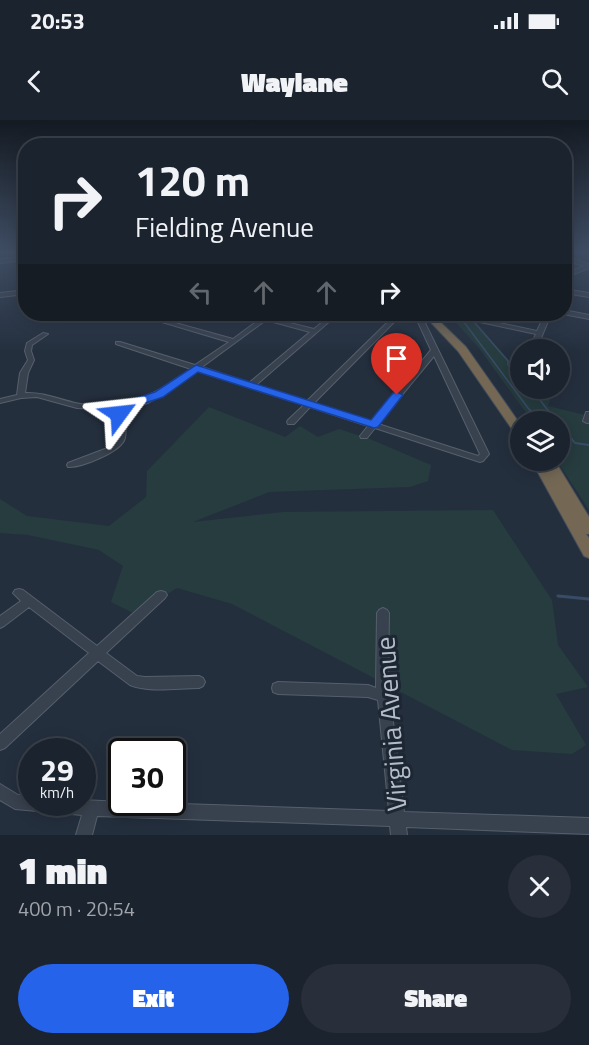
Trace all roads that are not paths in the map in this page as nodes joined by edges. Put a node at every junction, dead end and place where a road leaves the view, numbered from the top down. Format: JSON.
{"nodes":[{"id":1,"x":572,"y":292,"type":"edge"},
{"id":2,"x":18,"y":293,"type":"edge"},
{"id":3,"x":0,"y":295,"type":"edge"},
{"id":4,"x":589,"y":295,"type":"edge"},
{"id":5,"x":572,"y":314,"type":"edge"},
{"id":6,"x":589,"y":317,"type":"edge"},
{"id":7,"x":164,"y":321,"type":"edge"},
{"id":8,"x":261,"y":321,"type":"edge"},
{"id":9,"x":284,"y":321,"type":"edge"},
{"id":10,"x":327,"y":321,"type":"edge"},
{"id":11,"x":392,"y":321,"type":"edge"},
{"id":12,"x":423,"y":321,"type":"edge"},
{"id":13,"x":437,"y":321,"type":"edge"},
{"id":14,"x":445,"y":321,"type":"edge"},
{"id":15,"x":482,"y":321,"type":"edge"},
{"id":16,"x":545,"y":321,"type":"edge"},
{"id":17,"x":315,"y":331,"type":"junction"},
{"id":18,"x":539,"y":333,"type":"junction"},
{"id":19,"x":45,"y":334,"type":"dead end"},
{"id":20,"x":537,"y":339,"type":"edge"},
{"id":21,"x":234,"y":341,"type":"junction"},
{"id":22,"x":118,"y":343,"type":"dead end"},
{"id":23,"x":434,"y":351,"type":"junction"},
{"id":24,"x":196,"y":368,"type":"junction"},
{"id":25,"x":251,"y":385,"type":"junction"},
{"id":26,"x":21,"y":396,"type":"junction"},
{"id":27,"x":0,"y":401,"type":"edge"},
{"id":28,"x":309,"y":404,"type":"junction"},
{"id":29,"x":119,"y":408,"type":"junction"},
{"id":30,"x":516,"y":411,"type":"edge"},
{"id":31,"x":510,"y":418,"type":"edge"},
{"id":32,"x":291,"y":422,"type":"dead end"},
{"id":33,"x":374,"y":425,"type":"junction"},
{"id":34,"x":364,"y":436,"type":"dead end"},
{"id":35,"x":71,"y":465,"type":"dead end"},
{"id":36,"x":543,"y":471,"type":"edge"},
{"id":37,"x":555,"y":471,"type":"edge"},
{"id":38,"x":589,"y":529,"type":"edge"},
{"id":39,"x":589,"y":552,"type":"edge"},
{"id":40,"x":161,"y":596,"type":"dead end"},
{"id":41,"x":383,"y":613,"type":"dead end"},
{"id":42,"x":0,"y":623,"type":"edge"},
{"id":43,"x":98,"y":654,"type":"junction"},
{"id":44,"x":199,"y":682,"type":"dead end"},
{"id":45,"x":278,"y":688,"type":"dead end"},
{"id":46,"x":384,"y":696,"type":"junction"},
{"id":47,"x":0,"y":742,"type":"edge"},
{"id":48,"x":0,"y":791,"type":"edge"},
{"id":49,"x":18,"y":803,"type":"edge"},
{"id":50,"x":96,"y":808,"type":"edge"},
{"id":51,"x":89,"y":816,"type":"edge"},
{"id":52,"x":398,"y":819,"type":"junction"},
{"id":53,"x":589,"y":826,"type":"edge"},
{"id":54,"x":84,"y":835,"type":"edge"},
{"id":55,"x":399,"y":835,"type":"edge"}],
"edges":[{"from":1,"to":4,"type":"street"},
{"from":2,"to":3,"type":"street"},
{"from":5,"to":6,"type":"street"},
{"from":7,"to":21,"type":"street"},
{"from":8,"to":21,"type":"street"},
{"from":9,"to":17,"type":"street"},
{"from":10,"to":17,"type":"street"},
{"from":11,"to":28,"type":"street"},
{"from":12,"to":23,"type":"street"},
{"from":13,"to":31,"type":"highway"},
{"from":14,"to":30,"type":"highway"},
{"from":15,"to":18,"type":"street"},
{"from":16,"to":18,"type":"street"},
{"from":17,"to":25,"type":"street"},
{"from":18,"to":20,"type":"street"},
{"from":19,"to":26,"type":"street"},
{"from":21,"to":24,"type":"street"},
{"from":22,"to":24,"type":"street"},
{"from":23,"to":33,"type":"street"},
{"from":23,"to":33,"type":"street"},
{"from":24,"to":25,"type":"street"},
{"from":24,"to":29,"type":"street"},
{"from":25,"to":28,"type":"street"},
{"from":26,"to":27,"type":"street"},
{"from":26,"to":29,"type":"street"},
{"from":28,"to":32,"type":"street"},
{"from":28,"to":33,"type":"street"},
{"from":29,"to":35,"type":"street"},
{"from":33,"to":34,"type":"street"},
{"from":36,"to":39,"type":"highway"},
{"from":37,"to":38,"type":"highway"},
{"from":40,"to":43,"type":"street"},
{"from":41,"to":46,"type":"street","name":"Virginia Avenue"},
{"from":42,"to":43,"type":"street"},
{"from":43,"to":44,"type":"street"},
{"from":43,"to":47,"type":"street"},
{"from":45,"to":46,"type":"street"},
{"from":46,"to":52,"type":"street","name":"Virginia Avenue"},
{"from":48,"to":49,"type":"street"},
{"from":50,"to":52,"type":"street"},
{"from":51,"to":54,"type":"street"},
{"from":52,"to":53,"type":"street"},
{"from":52,"to":55,"type":"street","name":"Virginia Avenue"}]}
